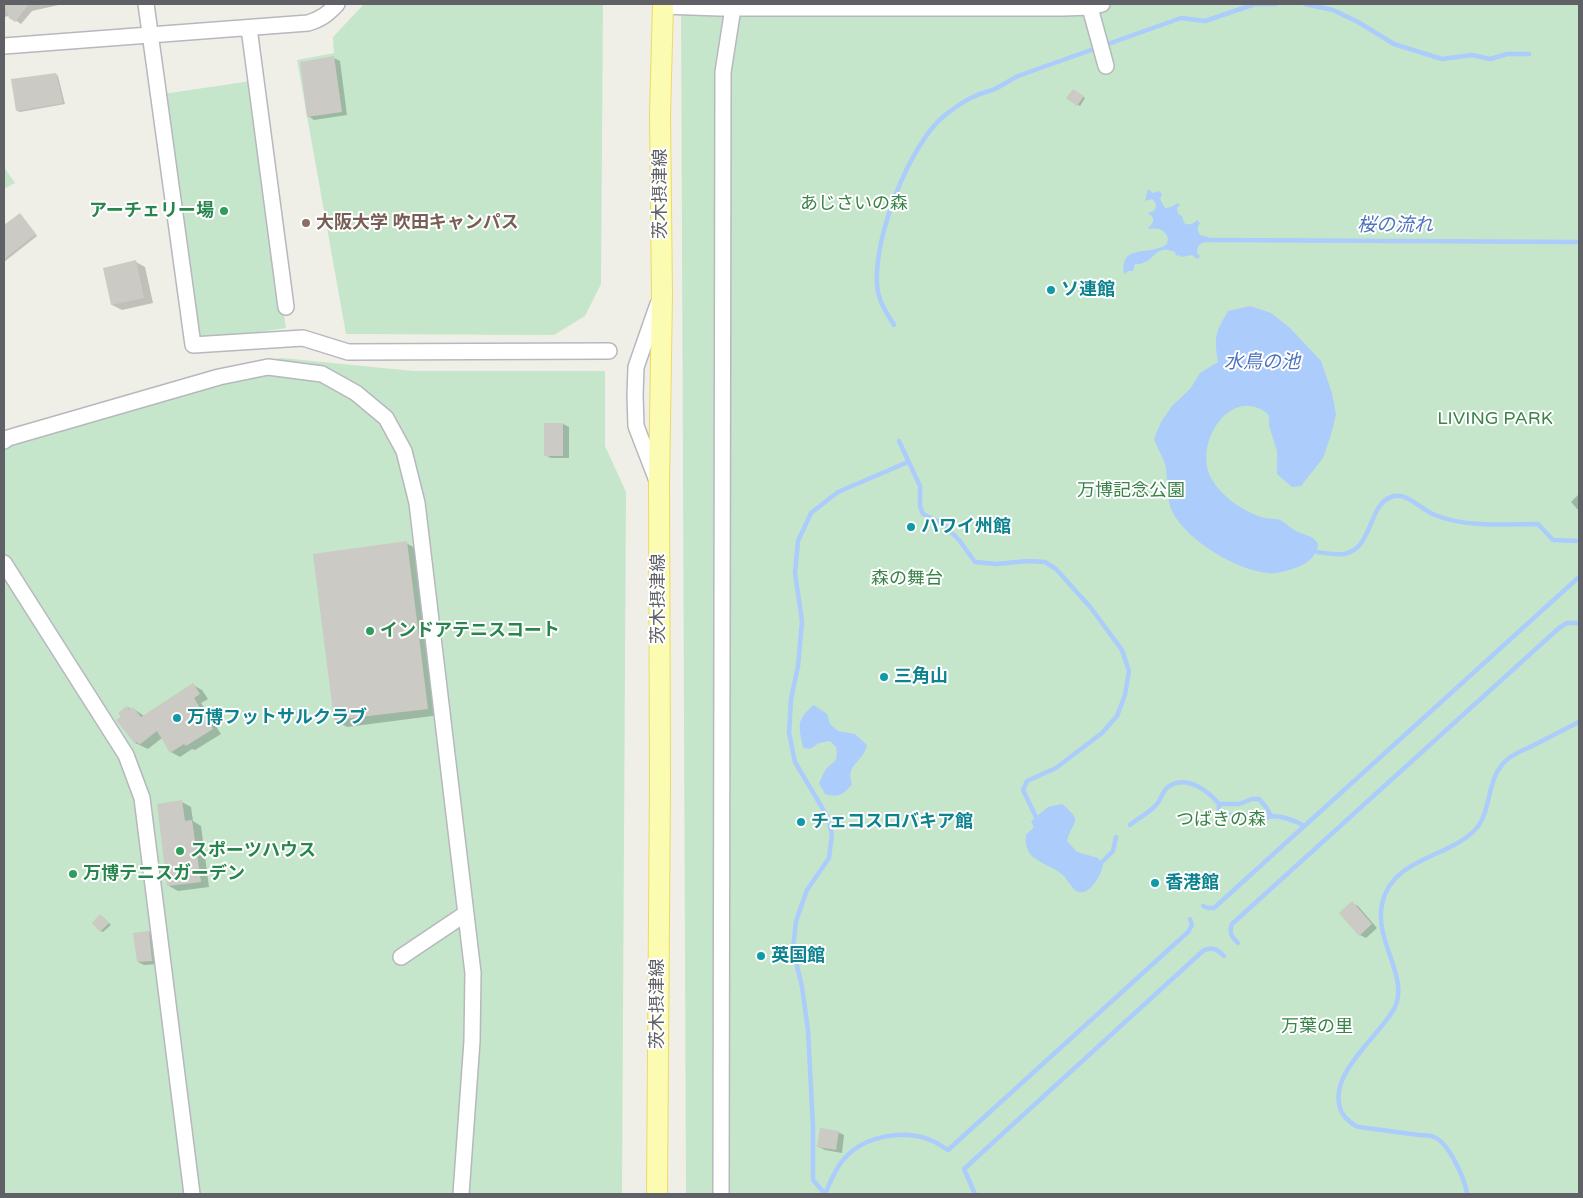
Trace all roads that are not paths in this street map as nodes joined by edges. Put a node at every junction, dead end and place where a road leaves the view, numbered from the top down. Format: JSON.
{"nodes":[{"id":1,"x":146,"y":4,"type":"edge"},
{"id":2,"x":337,"y":4,"type":"edge"},
{"id":3,"x":663,"y":5,"type":"edge"},
{"id":4,"x":1094,"y":5,"type":"edge"},
{"id":5,"x":1045,"y":6,"type":"edge"},
{"id":6,"x":733,"y":8,"type":"junction"},
{"id":7,"x":249,"y":28,"type":"junction"},
{"id":8,"x":150,"y":36,"type":"junction"},
{"id":9,"x":4,"y":46,"type":"edge"},
{"id":10,"x":1106,"y":66,"type":"dead end"},
{"id":11,"x":286,"y":307,"type":"dead end"},
{"id":12,"x":609,"y":351,"type":"dead end"},
{"id":13,"x":4,"y":441,"type":"edge"},
{"id":14,"x":4,"y":563,"type":"edge"},
{"id":15,"x":466,"y":914,"type":"junction"},
{"id":16,"x":400,"y":957,"type":"dead end"},
{"id":17,"x":192,"y":1194,"type":"edge"},
{"id":18,"x":461,"y":1194,"type":"edge"},
{"id":19,"x":657,"y":1194,"type":"edge"},
{"id":20,"x":721,"y":1194,"type":"edge"}],
"edges":[{"from":1,"to":8,"type":"lane"},
{"from":2,"to":7,"type":"lane"},
{"from":3,"to":6,"type":"lane"},
{"from":3,"to":19,"type":"main road","name":"茨木摂津線"},
{"from":4,"to":5,"type":"lane"},
{"from":4,"to":10,"type":"lane"},
{"from":5,"to":6,"type":"lane"},
{"from":6,"to":20,"type":"lane"},
{"from":7,"to":8,"type":"lane"},
{"from":7,"to":11,"type":"lane"},
{"from":8,"to":9,"type":"lane"},
{"from":8,"to":12,"type":"lane"},
{"from":13,"to":15,"type":"lane"},
{"from":14,"to":17,"type":"lane"},
{"from":15,"to":16,"type":"lane"},
{"from":15,"to":18,"type":"lane"}]}
